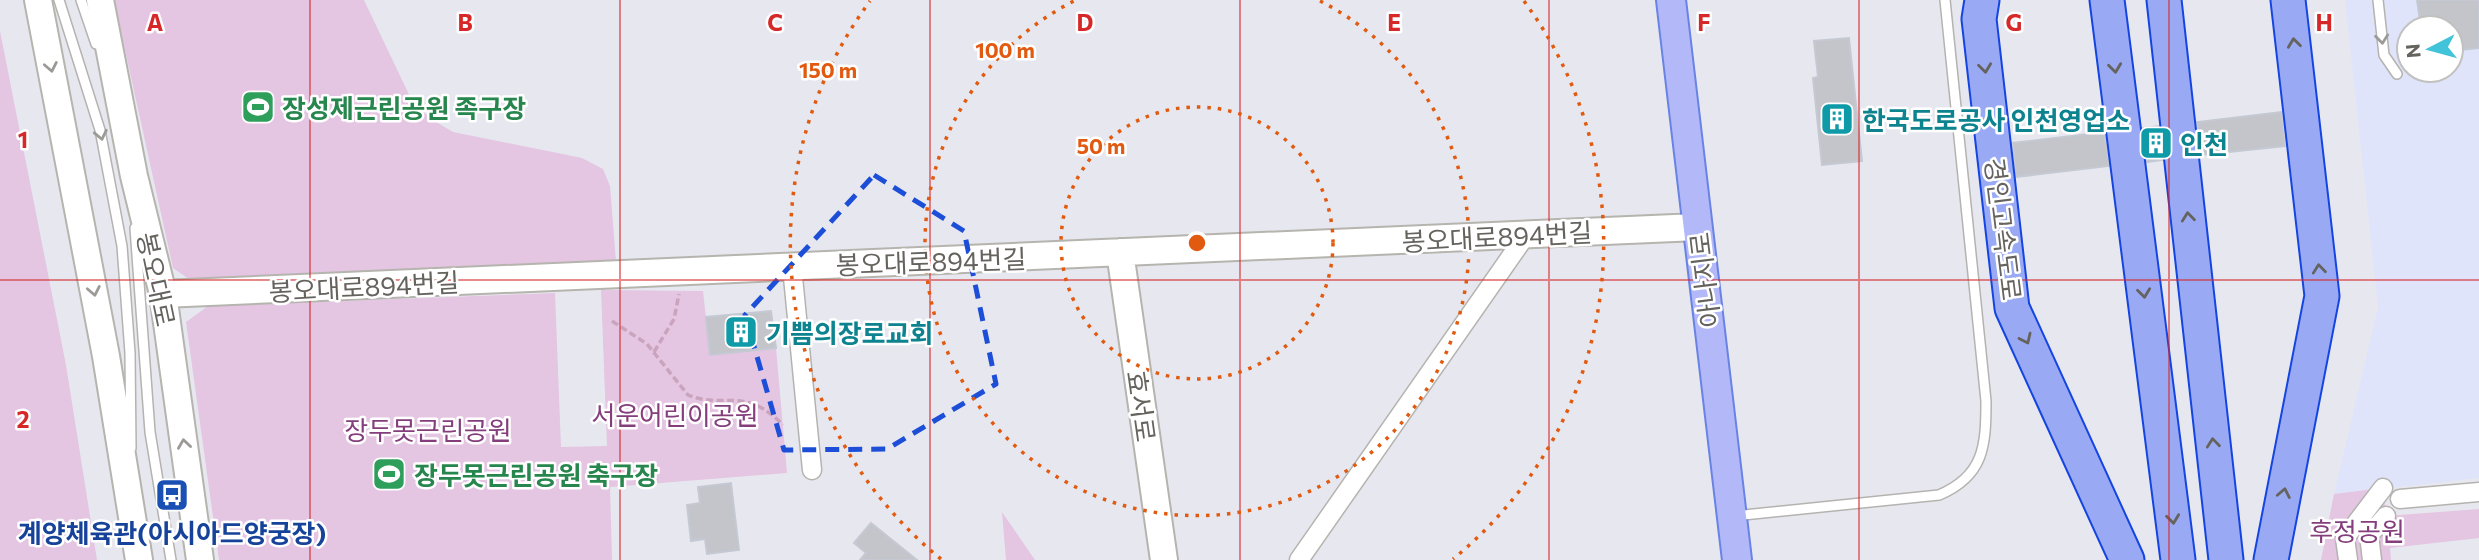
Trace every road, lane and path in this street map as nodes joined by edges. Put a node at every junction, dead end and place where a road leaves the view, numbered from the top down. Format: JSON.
{"nodes":[{"id":1,"x":38,"y":0,"type":"edge"},
{"id":2,"x":59,"y":0,"type":"edge"},
{"id":3,"x":81,"y":0,"type":"edge"},
{"id":4,"x":100,"y":0,"type":"edge"},
{"id":5,"x":1671,"y":0,"type":"edge"},
{"id":6,"x":1945,"y":0,"type":"edge"},
{"id":7,"x":1982,"y":0,"type":"edge"},
{"id":8,"x":2107,"y":0,"type":"edge"},
{"id":9,"x":2164,"y":0,"type":"edge"},
{"id":10,"x":2288,"y":0,"type":"edge"},
{"id":11,"x":2378,"y":0,"type":"edge"},
{"id":12,"x":2395,"y":71,"type":"edge"},
{"id":13,"x":119,"y":97,"type":"junction"},
{"id":14,"x":134,"y":176,"type":"junction"},
{"id":15,"x":1698,"y":227,"type":"junction"},
{"id":16,"x":1526,"y":235,"type":"junction"},
{"id":17,"x":1120,"y":253,"type":"junction"},
{"id":18,"x":792,"y":267,"type":"junction"},
{"id":19,"x":679,"y":291,"type":"dead end"},
{"id":20,"x":163,"y":294,"type":"junction"},
{"id":21,"x":612,"y":321,"type":"dead end"},
{"id":22,"x":654,"y":352,"type":"junction"},
{"id":23,"x":783,"y":425,"type":"dead end"},
{"id":24,"x":812,"y":470,"type":"dead end"},
{"id":25,"x":2383,"y":488,"type":"dead end"},
{"id":26,"x":2479,"y":492,"type":"edge"},
{"id":27,"x":2400,"y":499,"type":"dead end"},
{"id":28,"x":130,"y":508,"type":"junction"},
{"id":29,"x":1732,"y":516,"type":"junction"},
{"id":30,"x":2386,"y":516,"type":"dead end"},
{"id":31,"x":126,"y":560,"type":"edge"},
{"id":32,"x":139,"y":560,"type":"edge"},
{"id":33,"x":171,"y":560,"type":"edge"},
{"id":34,"x":200,"y":560,"type":"edge"},
{"id":35,"x":1164,"y":560,"type":"edge"},
{"id":36,"x":1299,"y":560,"type":"edge"},
{"id":37,"x":1737,"y":560,"type":"edge"},
{"id":38,"x":2127,"y":560,"type":"edge"},
{"id":39,"x":2178,"y":560,"type":"edge"},
{"id":40,"x":2226,"y":560,"type":"edge"},
{"id":41,"x":2271,"y":560,"type":"edge"},
{"id":42,"x":2348,"y":560,"type":"edge"},
{"id":43,"x":2372,"y":560,"type":"edge"}],
"edges":[{"from":1,"to":28,"type":"street","one_way":true},
{"from":2,"to":28,"type":"lane","one_way":true},
{"from":3,"to":13,"type":"lane"},
{"from":4,"to":13,"type":"street","name":"봉오대로"},
{"from":5,"to":15,"type":"main road","name":"아나지로"},
{"from":6,"to":29,"type":"lane"},
{"from":7,"to":38,"type":"highway","name":"경인고속도로","one_way":true},
{"from":8,"to":39,"type":"highway","one_way":true},
{"from":40,"to":9,"type":"highway","one_way":true},
{"from":41,"to":10,"type":"highway","one_way":true},
{"from":11,"to":12,"type":"lane","one_way":true},
{"from":13,"to":14,"type":"street","name":"봉오대로"},
{"from":14,"to":20,"type":"street","name":"봉오대로"},
{"from":14,"to":33,"type":"lane"},
{"from":15,"to":16,"type":"street","name":"봉오대로894번길"},
{"from":15,"to":29,"type":"main road","name":"아나지로"},
{"from":16,"to":17,"type":"street","name":"봉오대로894번길"},
{"from":16,"to":36,"type":"street"},
{"from":17,"to":18,"type":"street","name":"봉오대로894번길"},
{"from":17,"to":35,"type":"street","name":"효서로"},
{"from":18,"to":20,"type":"street","name":"봉오대로894번길"},
{"from":18,"to":24,"type":"street"},
{"from":19,"to":22,"type":"path"},
{"from":34,"to":20,"type":"street","name":"봉오대로","one_way":true},
{"from":21,"to":22,"type":"path"},
{"from":22,"to":23,"type":"path"},
{"from":25,"to":42,"type":"street"},
{"from":26,"to":27,"type":"street"},
{"from":28,"to":31,"type":"lane"},
{"from":28,"to":32,"type":"street"},
{"from":29,"to":37,"type":"main road","name":"아나지로"},
{"from":30,"to":43,"type":"street"}]}
